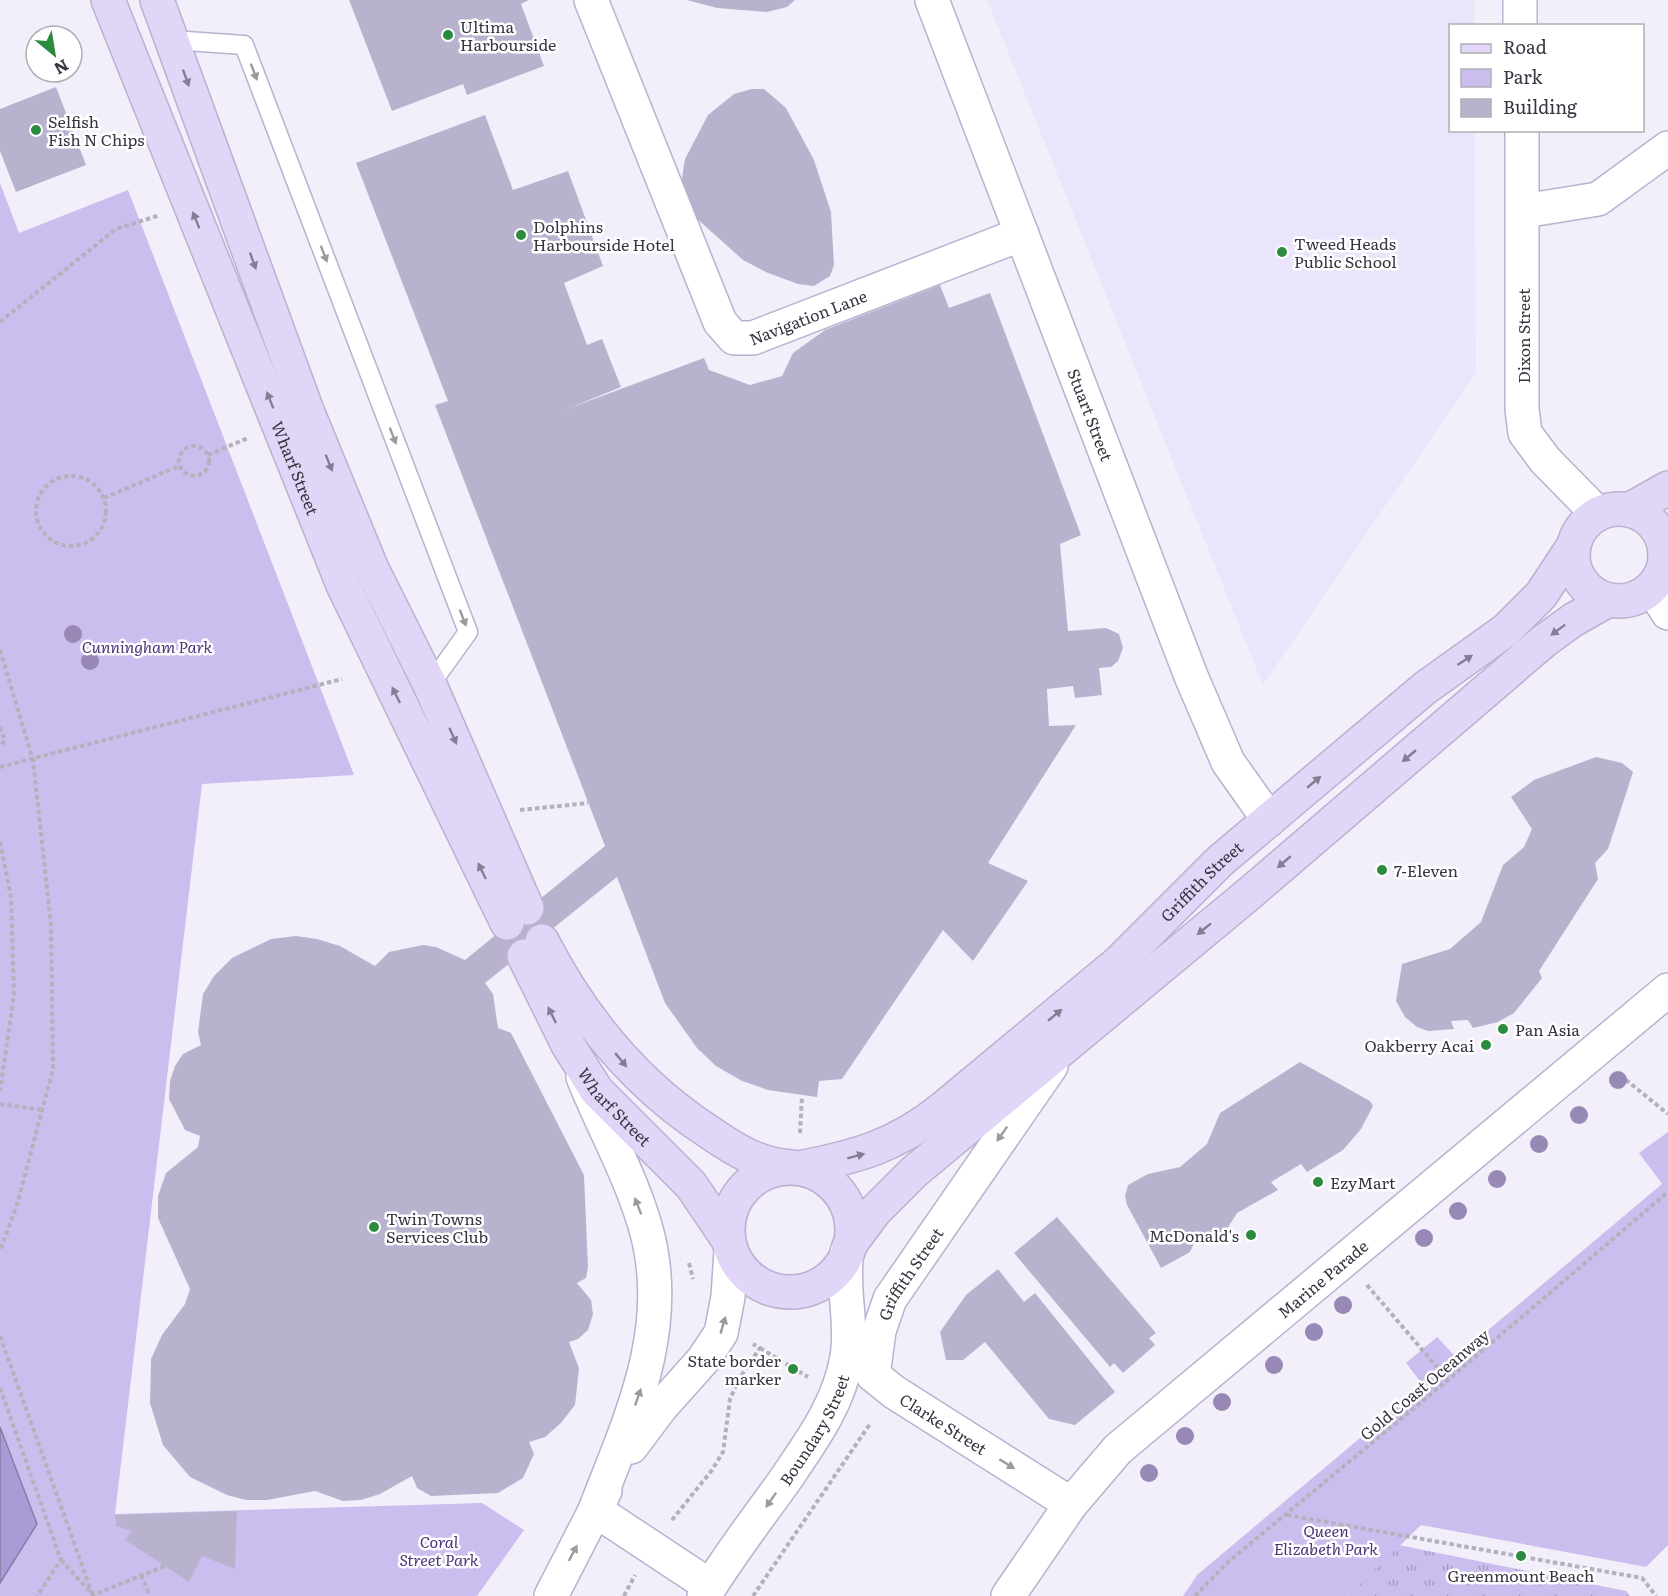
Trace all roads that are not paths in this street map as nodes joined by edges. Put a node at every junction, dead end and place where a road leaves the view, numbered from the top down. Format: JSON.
{"nodes":[{"id":1,"x":108,"y":0,"type":"edge"},
{"id":2,"x":157,"y":0,"type":"edge"},
{"id":3,"x":591,"y":0,"type":"edge"},
{"id":4,"x":932,"y":0,"type":"edge"},
{"id":5,"x":1520,"y":0,"type":"edge"},
{"id":6,"x":1520,"y":24,"type":"edge"},
{"id":7,"x":172,"y":40,"type":"junction"},
{"id":8,"x":1522,"y":132,"type":"edge"},
{"id":9,"x":1668,"y":148,"type":"edge"},
{"id":10,"x":1524,"y":211,"type":"junction"},
{"id":11,"x":1022,"y":234,"type":"junction"},
{"id":12,"x":1668,"y":488,"type":"edge"},
{"id":13,"x":1613,"y":512,"type":"junction"},
{"id":14,"x":1574,"y":545,"type":"junction"},
{"id":15,"x":1666,"y":545,"type":"edge"},
{"id":16,"x":1608,"y":600,"type":"junction"},
{"id":17,"x":1660,"y":600,"type":"edge"},
{"id":18,"x":430,"y":685,"type":"junction"},
{"id":19,"x":1269,"y":820,"type":"junction"},
{"id":20,"x":1320,"y":832,"type":"junction"},
{"id":21,"x":1668,"y":990,"type":"edge"},
{"id":22,"x":1075,"y":1037,"type":"junction"},
{"id":23,"x":577,"y":1061,"type":"junction"},
{"id":24,"x":799,"y":1159,"type":"junction"},
{"id":25,"x":730,"y":1246,"type":"junction"},
{"id":26,"x":848,"y":1249,"type":"junction"},
{"id":27,"x":849,"y":1316,"type":"junction"},
{"id":28,"x":873,"y":1375,"type":"junction"},
{"id":29,"x":1071,"y":1504,"type":"junction"},
{"id":30,"x":596,"y":1510,"type":"junction"},
{"id":31,"x":707,"y":1591,"type":"edge"},
{"id":32,"x":551,"y":1596,"type":"edge"},
{"id":33,"x":1008,"y":1596,"type":"edge"}],
"edges":[{"from":18,"to":1,"type":"main road","name":"Wharf Street","one_way":true},
{"from":2,"to":7,"type":"main road","name":"Wharf Street"},
{"from":3,"to":11,"type":"street","name":"Navigation Lane"},
{"from":4,"to":11,"type":"street","name":"Stuart Street"},
{"from":5,"to":6,"type":"street"},
{"from":7,"to":18,"type":"main road","name":"Wharf Street","one_way":true},
{"from":7,"to":18,"type":"lane","one_way":true},
{"from":8,"to":10,"type":"street","name":"Dixon Street"},
{"from":9,"to":10,"type":"street"},
{"from":10,"to":13,"type":"street","name":"Dixon Street"},
{"from":11,"to":19,"type":"street","name":"Stuart Street"},
{"from":12,"to":13,"type":"main road"},
{"from":13,"to":14,"type":"main road"},
{"from":13,"to":15,"type":"main road"},
{"from":14,"to":16,"type":"main road"},
{"from":19,"to":14,"type":"main road","name":"Griffith Street","one_way":true},
{"from":15,"to":17,"type":"main road"},
{"from":16,"to":17,"type":"main road"},
{"from":16,"to":20,"type":"main road","name":"Griffith Street","one_way":true},
{"from":19,"to":20,"type":"main road"},
{"from":24,"to":19,"type":"main road","name":"Griffith Street","one_way":true},
{"from":20,"to":22,"type":"main road","name":"Griffith Street","one_way":true},
{"from":21,"to":29,"type":"street","name":"Marine Parade"},
{"from":22,"to":26,"type":"main road","name":"Griffith Street"},
{"from":22,"to":28,"type":"street","name":"Griffith Street","one_way":true},
{"from":23,"to":24,"type":"main road","name":"Wharf Street","one_way":true},
{"from":23,"to":25,"type":"main road","name":"Wharf Street"},
{"from":30,"to":23,"type":"street","one_way":true},
{"from":24,"to":25,"type":"main road"},
{"from":24,"to":26,"type":"main road"},
{"from":25,"to":26,"type":"main road"},
{"from":30,"to":25,"type":"street","one_way":true},
{"from":26,"to":27,"type":"street","name":"Boundary Street"},
{"from":27,"to":28,"type":"street","name":"Clarke Street"},
{"from":27,"to":31,"type":"street","name":"Boundary Street","one_way":true},
{"from":28,"to":29,"type":"street","name":"Clarke Street","one_way":true},
{"from":29,"to":33,"type":"street","name":"Marine Parade"},
{"from":30,"to":31,"type":"street","name":"Boundary Street"},
{"from":32,"to":30,"type":"street","one_way":true}]}
